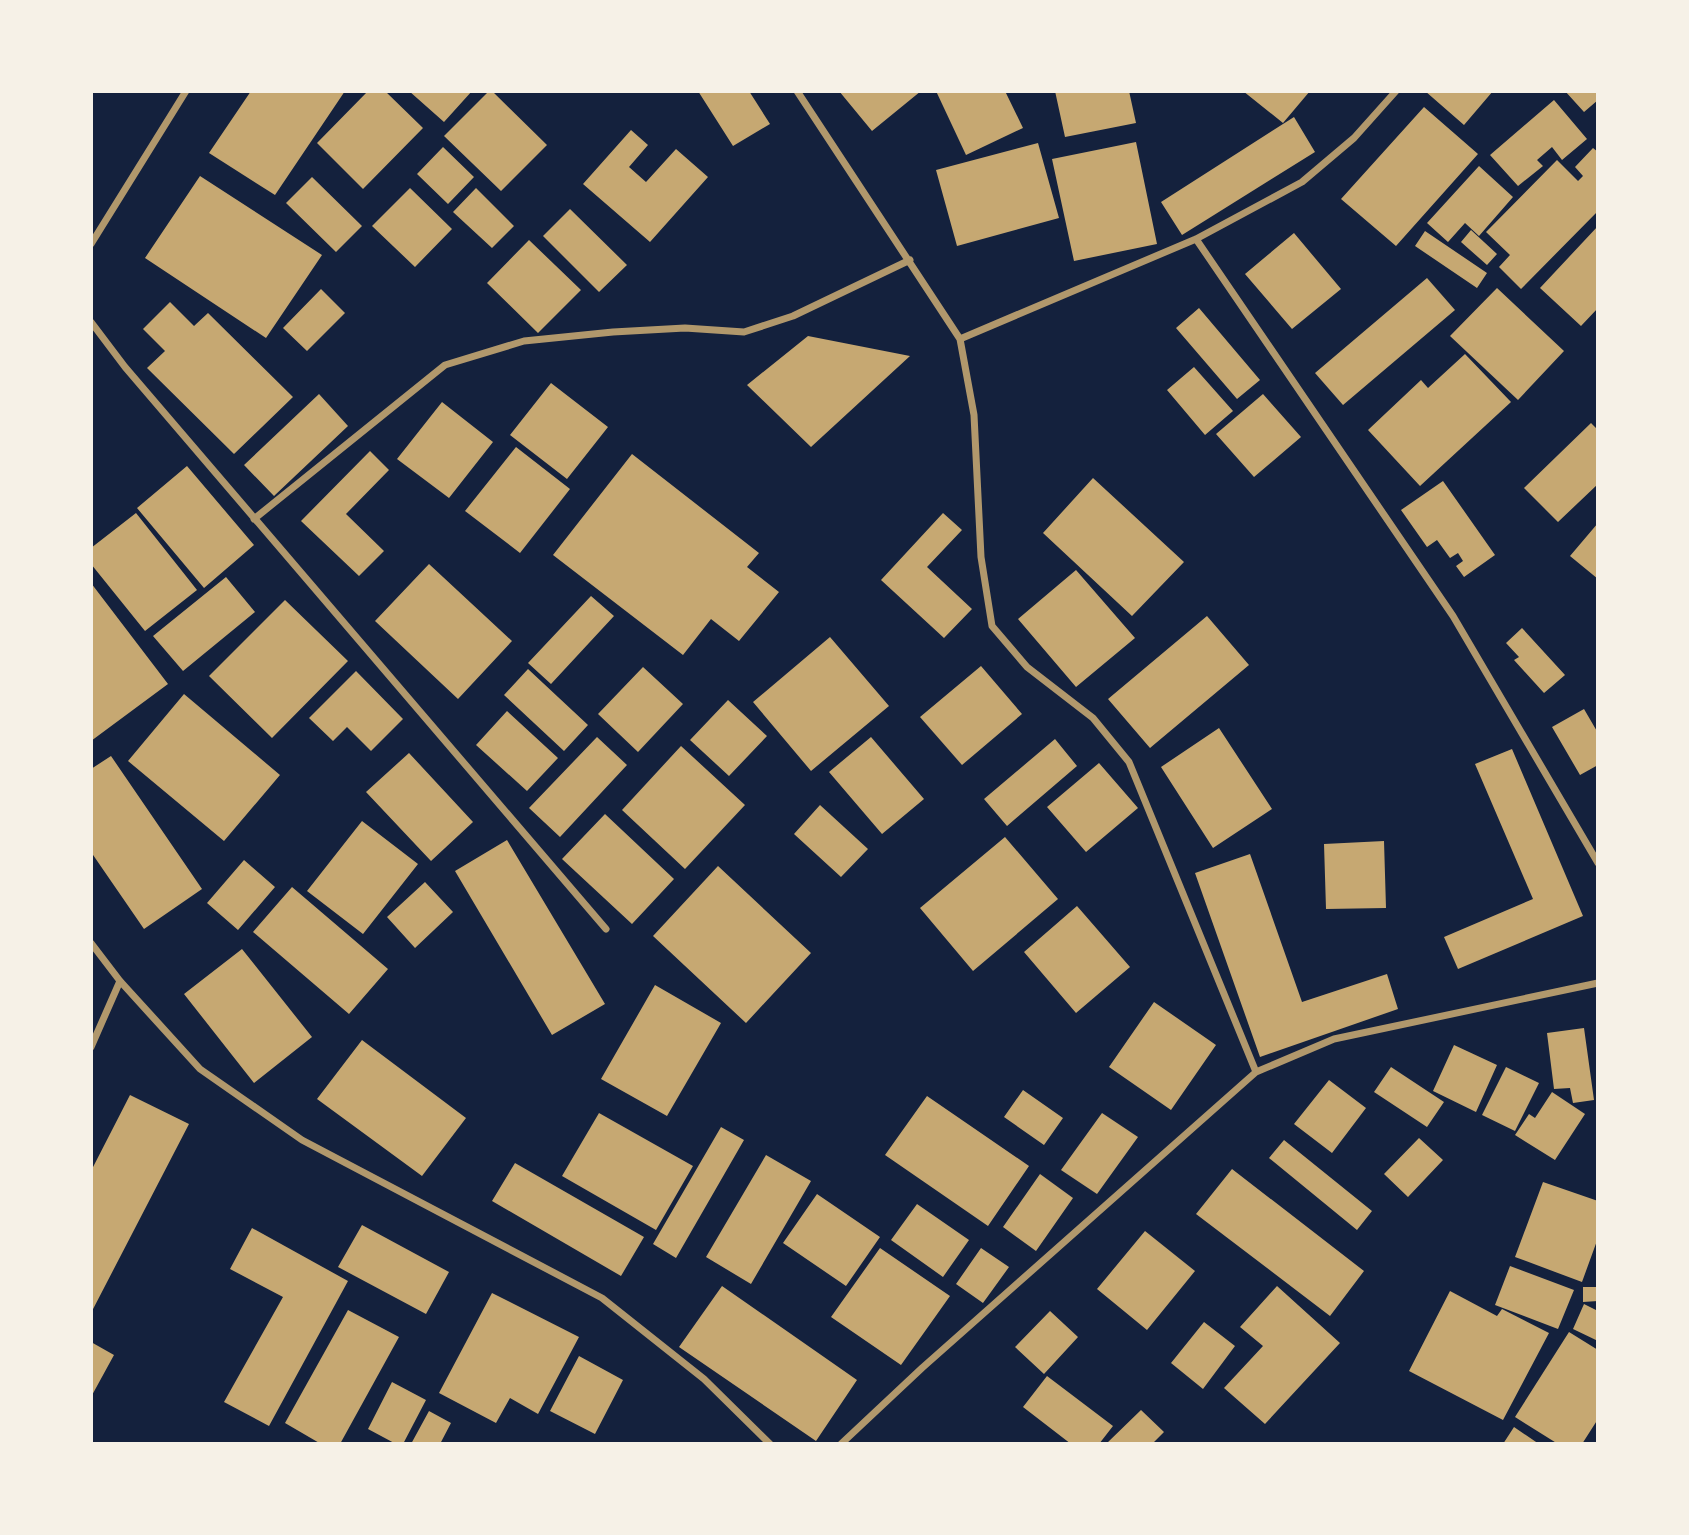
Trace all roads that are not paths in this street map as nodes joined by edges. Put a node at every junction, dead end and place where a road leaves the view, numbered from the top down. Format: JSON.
{"nodes":[{"id":1,"x":186,"y":91,"type":"edge"},
{"id":2,"x":797,"y":91,"type":"edge"},
{"id":3,"x":1396,"y":91,"type":"edge"},
{"id":4,"x":1196,"y":239,"type":"junction"},
{"id":5,"x":91,"y":244,"type":"edge"},
{"id":6,"x":910,"y":260,"type":"junction"},
{"id":7,"x":91,"y":322,"type":"edge"},
{"id":8,"x":960,"y":339,"type":"junction"},
{"id":9,"x":254,"y":519,"type":"junction"},
{"id":10,"x":1598,"y":863,"type":"edge"},
{"id":11,"x":606,"y":929,"type":"dead end"},
{"id":12,"x":91,"y":943,"type":"edge"},
{"id":13,"x":120,"y":981,"type":"junction"},
{"id":14,"x":1598,"y":984,"type":"edge"},
{"id":15,"x":91,"y":1047,"type":"edge"},
{"id":16,"x":1256,"y":1072,"type":"junction"},
{"id":17,"x":771,"y":1444,"type":"edge"},
{"id":18,"x":841,"y":1444,"type":"edge"}],
"edges":[{"from":1,"to":5,"type":"street"},
{"from":2,"to":6,"type":"street"},
{"from":3,"to":4,"type":"street"},
{"from":4,"to":8,"type":"street"},
{"from":4,"to":10,"type":"street"},
{"from":6,"to":8,"type":"street"},
{"from":6,"to":9,"type":"street"},
{"from":7,"to":9,"type":"street"},
{"from":8,"to":16,"type":"street"},
{"from":9,"to":11,"type":"street"},
{"from":12,"to":13,"type":"street"},
{"from":13,"to":15,"type":"street"},
{"from":13,"to":17,"type":"street"},
{"from":14,"to":16,"type":"street"},
{"from":16,"to":18,"type":"street"}]}
